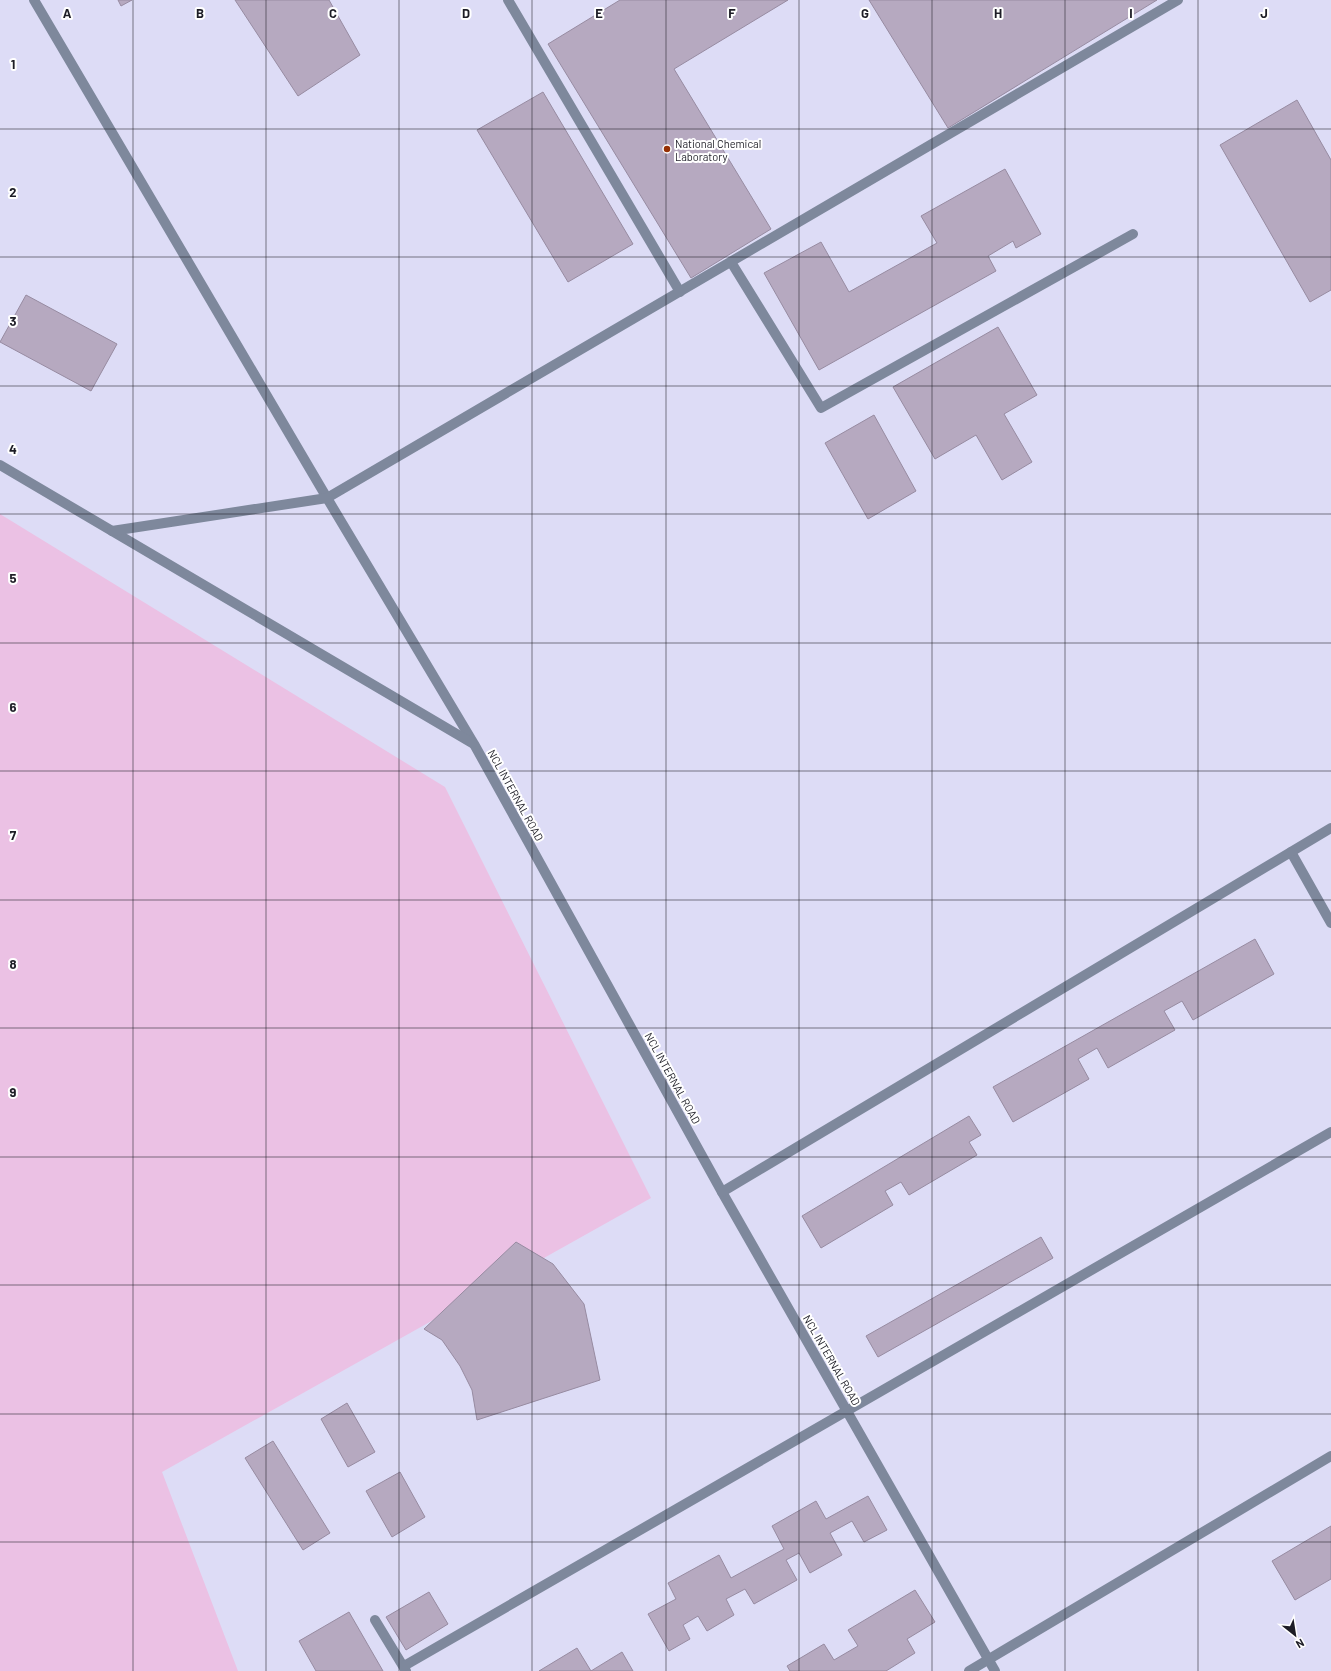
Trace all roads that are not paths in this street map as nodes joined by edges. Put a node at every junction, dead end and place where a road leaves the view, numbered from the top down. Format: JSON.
{"nodes":[{"id":1,"x":34,"y":0,"type":"edge"},
{"id":2,"x":508,"y":0,"type":"edge"},
{"id":3,"x":1178,"y":0,"type":"edge"},
{"id":4,"x":1133,"y":234,"type":"dead end"},
{"id":5,"x":731,"y":262,"type":"junction"},
{"id":6,"x":680,"y":292,"type":"junction"},
{"id":7,"x":0,"y":465,"type":"edge"},
{"id":8,"x":327,"y":498,"type":"junction"},
{"id":9,"x":112,"y":531,"type":"junction"},
{"id":10,"x":474,"y":744,"type":"junction"},
{"id":11,"x":1331,"y":828,"type":"edge"},
{"id":12,"x":1291,"y":852,"type":"junction"},
{"id":13,"x":1331,"y":923,"type":"edge"},
{"id":14,"x":1331,"y":1132,"type":"edge"},
{"id":15,"x":722,"y":1192,"type":"junction"},
{"id":16,"x":847,"y":1411,"type":"junction"},
{"id":17,"x":1331,"y":1456,"type":"edge"},
{"id":18,"x":375,"y":1620,"type":"dead end"},
{"id":19,"x":988,"y":1660,"type":"junction"},
{"id":20,"x":405,"y":1669,"type":"edge"},
{"id":21,"x":969,"y":1671,"type":"edge"},
{"id":22,"x":995,"y":1671,"type":"edge"}],
"edges":[{"from":1,"to":8,"type":"lane","name":"NCL INTERNAL ROAD"},
{"from":2,"to":6,"type":"lane"},
{"from":3,"to":5,"type":"lane"},
{"from":4,"to":5,"type":"lane"},
{"from":5,"to":6,"type":"lane"},
{"from":6,"to":8,"type":"lane"},
{"from":7,"to":9,"type":"lane"},
{"from":8,"to":9,"type":"lane"},
{"from":8,"to":10,"type":"lane","name":"NCL INTERNAL ROAD"},
{"from":9,"to":10,"type":"lane"},
{"from":10,"to":15,"type":"lane","name":"NCL INTERNAL ROAD"},
{"from":11,"to":12,"type":"lane"},
{"from":12,"to":13,"type":"lane"},
{"from":12,"to":15,"type":"lane"},
{"from":14,"to":16,"type":"lane"},
{"from":15,"to":16,"type":"lane","name":"NCL INTERNAL ROAD"},
{"from":16,"to":19,"type":"lane","name":"NCL INTERNAL ROAD"},
{"from":16,"to":20,"type":"lane"},
{"from":17,"to":19,"type":"lane"},
{"from":18,"to":20,"type":"lane"},
{"from":19,"to":21,"type":"lane"},
{"from":19,"to":22,"type":"lane","name":"NCL INTERNAL ROAD"}]}
